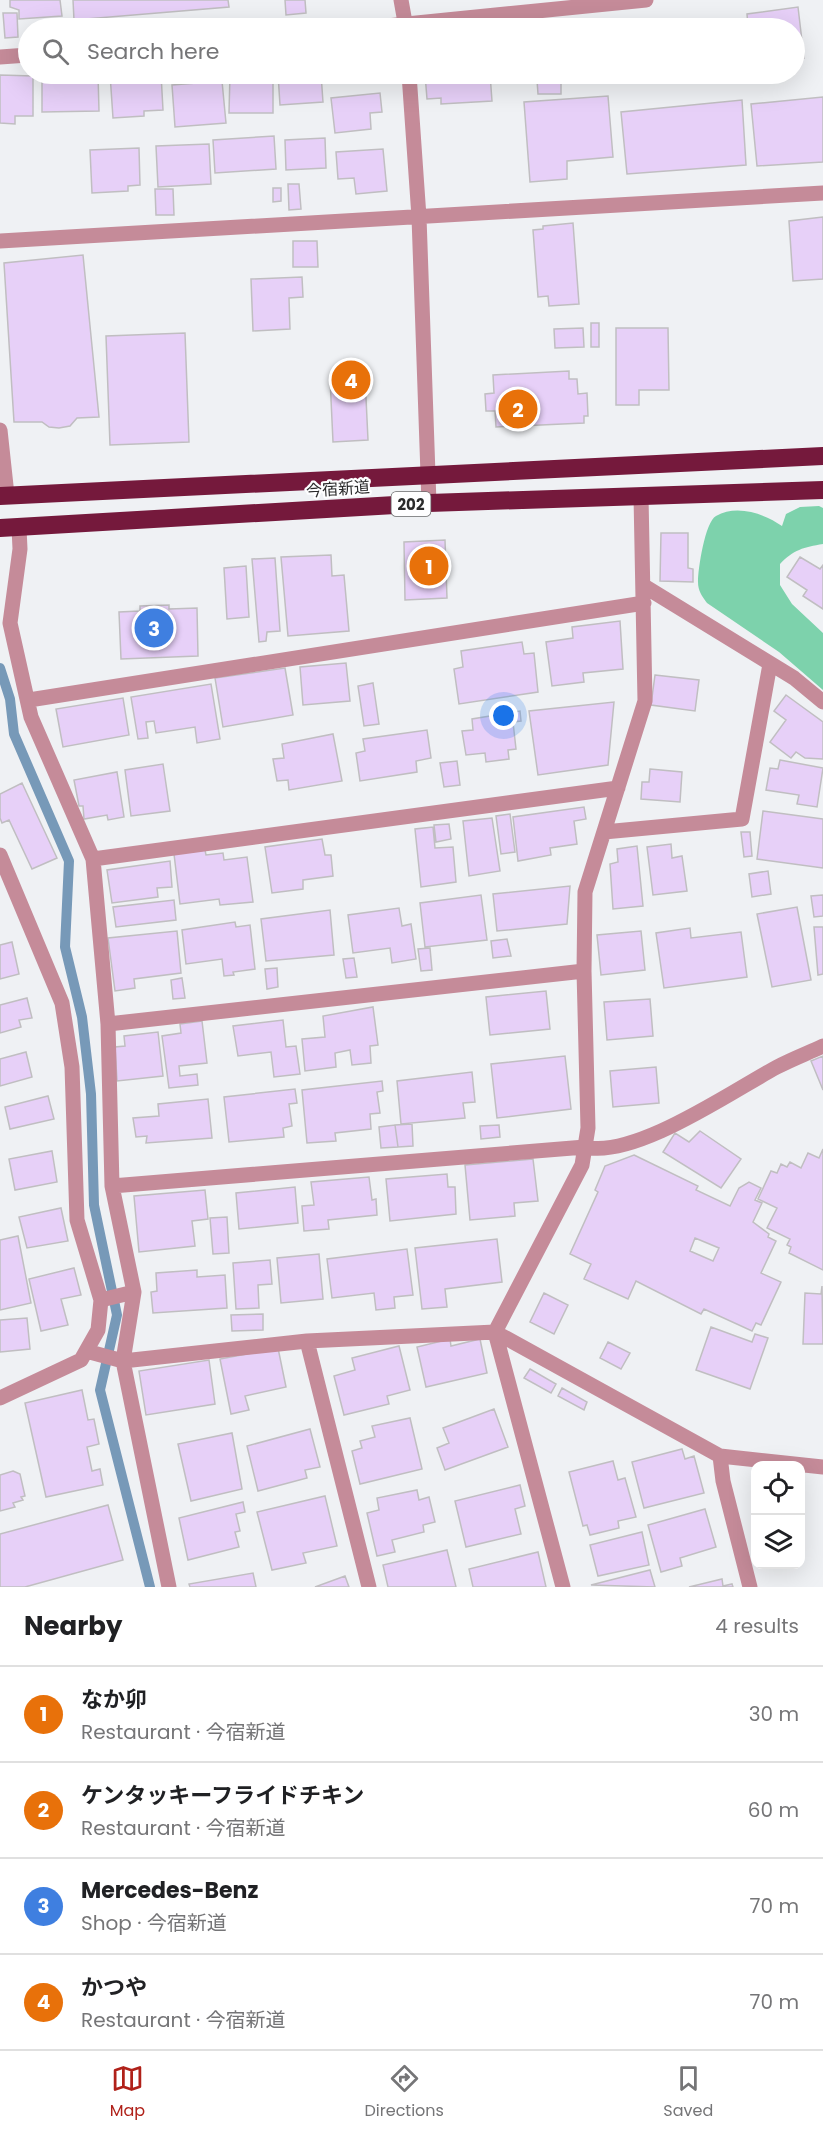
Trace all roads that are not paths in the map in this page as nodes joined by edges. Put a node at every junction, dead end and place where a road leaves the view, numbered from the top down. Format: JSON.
{"nodes":[{"id":1,"x":401,"y":0,"type":"edge"},
{"id":2,"x":646,"y":0,"type":"edge"},
{"id":3,"x":404,"y":18,"type":"edge"},
{"id":4,"x":486,"y":18,"type":"edge"},
{"id":5,"x":18,"y":56,"type":"edge"},
{"id":6,"x":0,"y":57,"type":"edge"},
{"id":7,"x":410,"y":84,"type":"edge"},
{"id":8,"x":823,"y":193,"type":"edge"},
{"id":9,"x":419,"y":217,"type":"junction"},
{"id":10,"x":0,"y":241,"type":"edge"},
{"id":11,"x":0,"y":430,"type":"edge"},
{"id":12,"x":823,"y":456,"type":"edge"},
{"id":13,"x":429,"y":474,"type":"junction"},
{"id":14,"x":823,"y":490,"type":"edge"},
{"id":15,"x":3,"y":496,"type":"edge"},
{"id":16,"x":641,"y":496,"type":"junction"},
{"id":17,"x":429,"y":502,"type":"junction"},
{"id":18,"x":0,"y":528,"type":"edge"},
{"id":19,"x":19,"y":528,"type":"junction"},
{"id":20,"x":644,"y":586,"type":"junction"},
{"id":21,"x":644,"y":603,"type":"junction"},
{"id":22,"x":770,"y":664,"type":"junction"},
{"id":23,"x":29,"y":700,"type":"junction"},
{"id":24,"x":823,"y":702,"type":"edge"},
{"id":25,"x":618,"y":788,"type":"junction"},
{"id":26,"x":604,"y":832,"type":"junction"},
{"id":27,"x":0,"y":855,"type":"edge"},
{"id":28,"x":93,"y":859,"type":"junction"},
{"id":29,"x":584,"y":971,"type":"junction"},
{"id":30,"x":108,"y":1024,"type":"junction"},
{"id":31,"x":823,"y":1046,"type":"edge"},
{"id":32,"x":585,"y":1147,"type":"junction"},
{"id":33,"x":112,"y":1186,"type":"junction"},
{"id":34,"x":134,"y":1292,"type":"junction"},
{"id":35,"x":101,"y":1300,"type":"junction"},
{"id":36,"x":495,"y":1332,"type":"junction"},
{"id":37,"x":308,"y":1341,"type":"junction"},
{"id":38,"x":86,"y":1351,"type":"junction"},
{"id":39,"x":123,"y":1361,"type":"junction"},
{"id":40,"x":0,"y":1398,"type":"edge"},
{"id":41,"x":720,"y":1456,"type":"junction"},
{"id":42,"x":823,"y":1467,"type":"edge"},
{"id":43,"x":170,"y":1587,"type":"edge"},
{"id":44,"x":369,"y":1587,"type":"edge"},
{"id":45,"x":563,"y":1587,"type":"edge"},
{"id":46,"x":750,"y":1587,"type":"edge"}],
"edges":[{"from":1,"to":3,"type":"street"},
{"from":2,"to":4,"type":"street"},
{"from":5,"to":6,"type":"street"},
{"from":7,"to":9,"type":"street"},
{"from":8,"to":9,"type":"street"},
{"from":9,"to":10,"type":"street"},
{"from":9,"to":13,"type":"street"},
{"from":11,"to":15,"type":"street"},
{"from":12,"to":13,"type":"highway","name":"今宿新道","number":"202"},
{"from":13,"to":15,"type":"highway","name":"今宿新道","number":"202"},
{"from":13,"to":17,"type":"street"},
{"from":14,"to":16,"type":"highway","name":"今宿新道","number":"202"},
{"from":16,"to":17,"type":"highway","name":"今宿新道","number":"202"},
{"from":16,"to":20,"type":"street"},
{"from":17,"to":19,"type":"highway","name":"今宿新道","number":"202"},
{"from":18,"to":19,"type":"highway","name":"今宿新道","number":"202"},
{"from":19,"to":23,"type":"street"},
{"from":20,"to":21,"type":"street"},
{"from":20,"to":22,"type":"street"},
{"from":21,"to":23,"type":"street"},
{"from":21,"to":25,"type":"street"},
{"from":22,"to":24,"type":"street"},
{"from":22,"to":26,"type":"street"},
{"from":23,"to":28,"type":"street"},
{"from":25,"to":26,"type":"street"},
{"from":25,"to":28,"type":"street"},
{"from":26,"to":29,"type":"street"},
{"from":27,"to":35,"type":"street"},
{"from":28,"to":30,"type":"street"},
{"from":29,"to":30,"type":"street"},
{"from":29,"to":32,"type":"street"},
{"from":30,"to":33,"type":"street"},
{"from":31,"to":32,"type":"street"},
{"from":32,"to":33,"type":"street"},
{"from":32,"to":36,"type":"street"},
{"from":33,"to":34,"type":"street"},
{"from":34,"to":35,"type":"street"},
{"from":34,"to":39,"type":"street"},
{"from":35,"to":38,"type":"street"},
{"from":36,"to":37,"type":"street"},
{"from":36,"to":41,"type":"street"},
{"from":36,"to":45,"type":"street"},
{"from":37,"to":39,"type":"street"},
{"from":37,"to":44,"type":"street"},
{"from":38,"to":39,"type":"street"},
{"from":38,"to":40,"type":"street"},
{"from":39,"to":43,"type":"street"},
{"from":41,"to":42,"type":"street"},
{"from":41,"to":46,"type":"street"}]}
